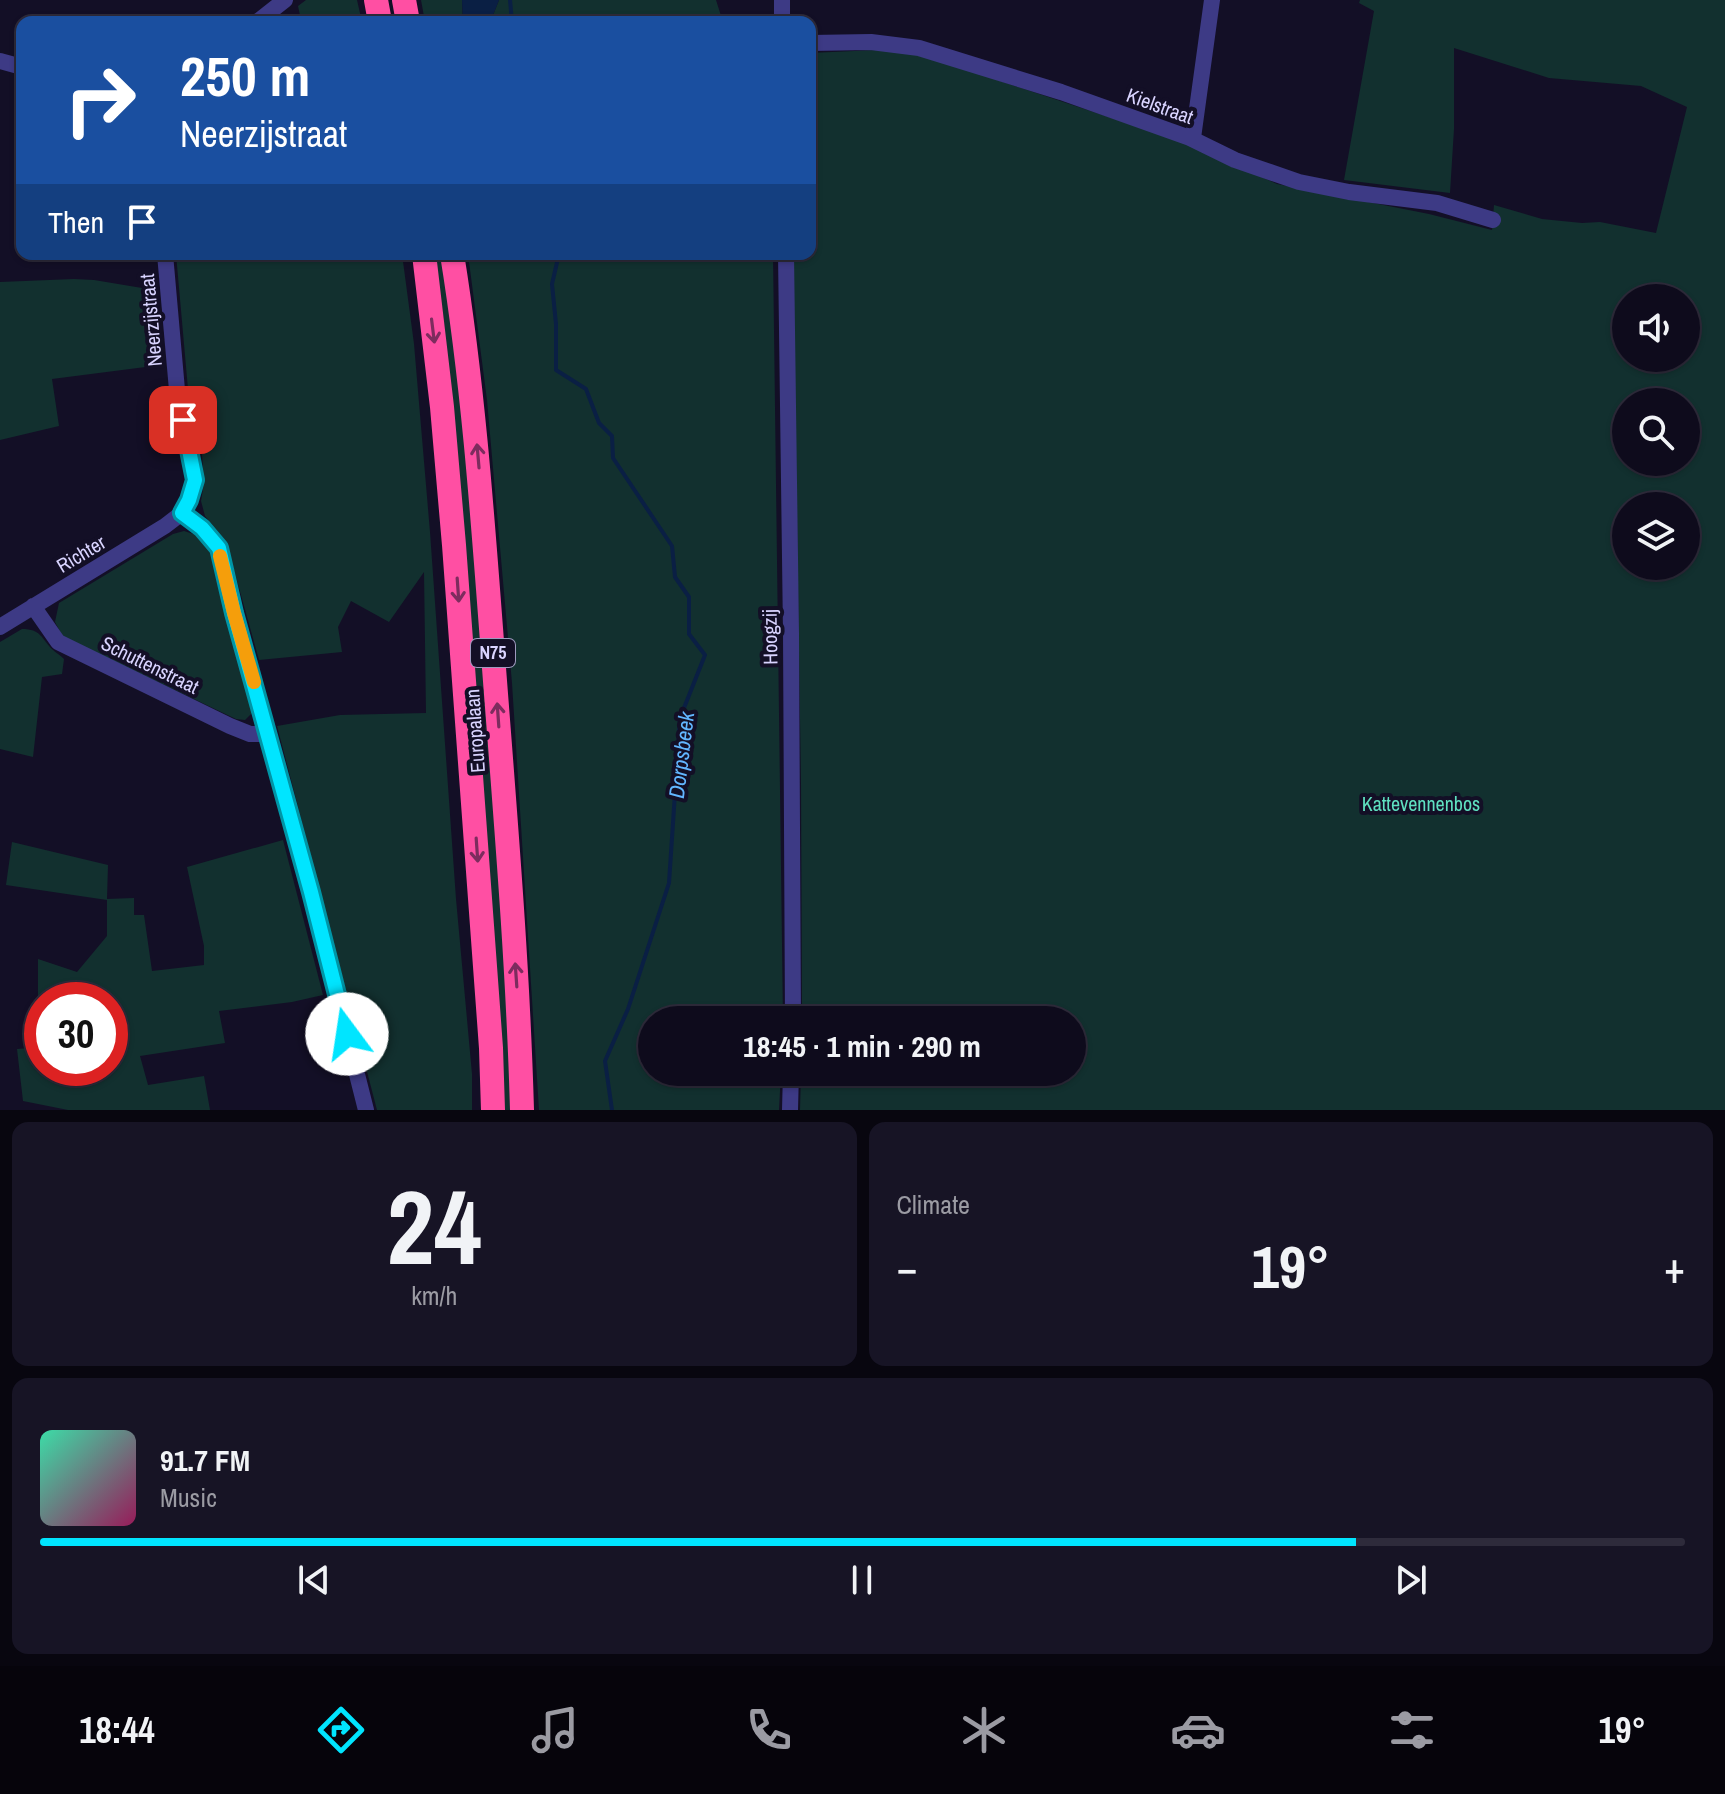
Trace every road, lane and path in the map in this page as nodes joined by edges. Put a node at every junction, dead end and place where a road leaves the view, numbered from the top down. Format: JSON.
{"nodes":[{"id":1,"x":285,"y":0,"type":"edge"},
{"id":2,"x":1212,"y":0,"type":"edge"},
{"id":3,"x":265,"y":16,"type":"edge"},
{"id":4,"x":816,"y":43,"type":"edge"},
{"id":5,"x":1193,"y":138,"type":"junction"},
{"id":6,"x":1493,"y":220,"type":"dead end"},
{"id":7,"x":166,"y":260,"type":"edge"},
{"id":8,"x":425,"y":260,"type":"edge"},
{"id":9,"x":453,"y":260,"type":"edge"},
{"id":10,"x":786,"y":260,"type":"edge"},
{"id":11,"x":182,"y":513,"type":"junction"},
{"id":12,"x":33,"y":606,"type":"junction"},
{"id":13,"x":0,"y":627,"type":"edge"},
{"id":14,"x":266,"y":734,"type":"junction"},
{"id":15,"x":793,"y":1006,"type":"edge"},
{"id":16,"x":791,"y":1086,"type":"edge"},
{"id":17,"x":366,"y":1110,"type":"edge"},
{"id":18,"x":493,"y":1110,"type":"edge"},
{"id":19,"x":522,"y":1110,"type":"edge"},
{"id":20,"x":790,"y":1110,"type":"edge"}],
"edges":[{"from":1,"to":3,"type":"street"},
{"from":2,"to":5,"type":"street"},
{"from":4,"to":5,"type":"street","name":"Kielstraat"},
{"from":5,"to":6,"type":"street","name":"Kielstraat"},
{"from":7,"to":11,"type":"street","name":"Neerzijstraat"},
{"from":8,"to":18,"type":"highway","name":"Europalaan","number":"N75","one_way":true},
{"from":19,"to":9,"type":"highway","name":"Europalaan","number":"N75","one_way":true},
{"from":10,"to":15,"type":"street","name":"Hoogzij"},
{"from":11,"to":12,"type":"street","name":"Richter"},
{"from":11,"to":14,"type":"street"},
{"from":12,"to":13,"type":"street","name":"Richter"},
{"from":12,"to":14,"type":"street","name":"Schuttenstraat"},
{"from":14,"to":17,"type":"street"},
{"from":16,"to":20,"type":"street"}]}
